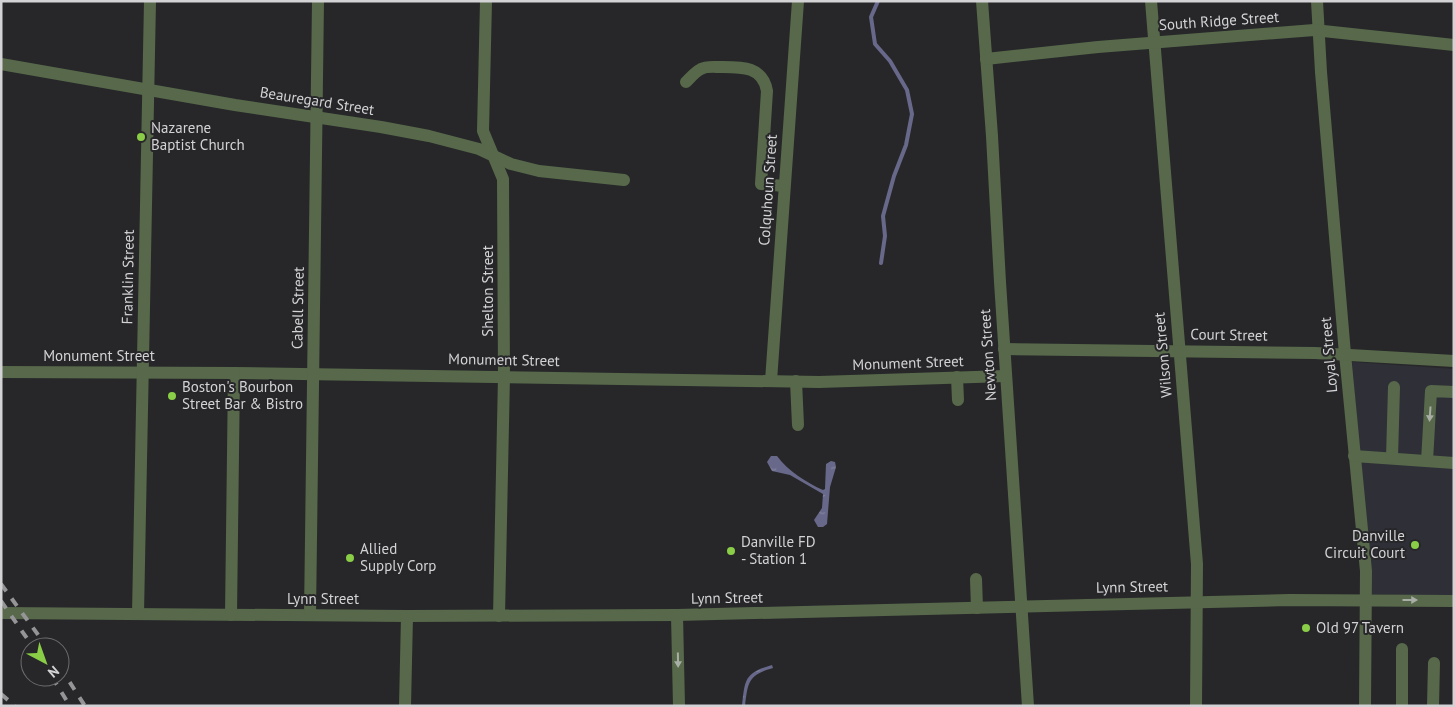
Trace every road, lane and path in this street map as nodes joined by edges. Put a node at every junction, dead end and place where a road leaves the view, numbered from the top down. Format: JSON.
{"nodes":[{"id":1,"x":150,"y":1,"type":"edge"},
{"id":2,"x":318,"y":1,"type":"edge"},
{"id":3,"x":486,"y":1,"type":"edge"},
{"id":4,"x":798,"y":1,"type":"edge"},
{"id":5,"x":982,"y":1,"type":"edge"},
{"id":6,"x":1151,"y":1,"type":"edge"},
{"id":7,"x":1317,"y":1,"type":"edge"},
{"id":8,"x":1318,"y":31,"type":"junction"},
{"id":9,"x":1154,"y":42,"type":"junction"},
{"id":10,"x":1454,"y":45,"type":"edge"},
{"id":11,"x":986,"y":59,"type":"junction"},
{"id":12,"x":1,"y":64,"type":"edge"},
{"id":13,"x":686,"y":82,"type":"dead end"},
{"id":14,"x":148,"y":89,"type":"junction"},
{"id":15,"x":316,"y":117,"type":"junction"},
{"id":16,"x":494,"y":155,"type":"junction"},
{"id":17,"x":624,"y":180,"type":"dead end"},
{"id":18,"x":784,"y":186,"type":"junction"},
{"id":19,"x":1004,"y":349,"type":"junction"},
{"id":20,"x":1179,"y":351,"type":"junction"},
{"id":21,"x":1345,"y":354,"type":"junction"},
{"id":22,"x":1454,"y":361,"type":"edge"},
{"id":23,"x":1,"y":372,"type":"edge"},
{"id":24,"x":143,"y":372,"type":"junction"},
{"id":25,"x":234,"y":373,"type":"junction"},
{"id":26,"x":313,"y":374,"type":"junction"},
{"id":27,"x":504,"y":376,"type":"junction"},
{"id":28,"x":1006,"y":376,"type":"junction"},
{"id":29,"x":957,"y":377,"type":"junction"},
{"id":30,"x":771,"y":381,"type":"junction"},
{"id":31,"x":796,"y":381,"type":"junction"},
{"id":32,"x":1394,"y":387,"type":"dead end"},
{"id":33,"x":1454,"y":392,"type":"edge"},
{"id":34,"x":958,"y":400,"type":"dead end"},
{"id":35,"x":798,"y":425,"type":"dead end"},
{"id":36,"x":1354,"y":456,"type":"junction"},
{"id":37,"x":1392,"y":458,"type":"junction"},
{"id":38,"x":1426,"y":461,"type":"junction"},
{"id":39,"x":1454,"y":463,"type":"edge"},
{"id":40,"x":976,"y":579,"type":"dead end"},
{"id":41,"x":1367,"y":600,"type":"junction"},
{"id":42,"x":1454,"y":601,"type":"edge"},
{"id":43,"x":1196,"y":602,"type":"junction"},
{"id":44,"x":1022,"y":606,"type":"junction"},
{"id":45,"x":977,"y":608,"type":"junction"},
{"id":46,"x":1,"y":613,"type":"edge"},
{"id":47,"x":138,"y":614,"type":"junction"},
{"id":48,"x":232,"y":614,"type":"junction"},
{"id":49,"x":310,"y":615,"type":"junction"},
{"id":50,"x":677,"y":615,"type":"junction"},
{"id":51,"x":407,"y":616,"type":"junction"},
{"id":52,"x":499,"y":616,"type":"junction"},
{"id":53,"x":1402,"y":649,"type":"dead end"},
{"id":54,"x":1434,"y":663,"type":"dead end"},
{"id":55,"x":405,"y":706,"type":"edge"},
{"id":56,"x":678,"y":706,"type":"edge"},
{"id":57,"x":1028,"y":706,"type":"edge"},
{"id":58,"x":1196,"y":706,"type":"edge"},
{"id":59,"x":1365,"y":706,"type":"edge"},
{"id":60,"x":1402,"y":706,"type":"edge"},
{"id":61,"x":1433,"y":706,"type":"edge"}],
"edges":[{"from":1,"to":14,"type":"street","name":"Franklin Street"},
{"from":2,"to":15,"type":"street","name":"Cabell Street"},
{"from":3,"to":16,"type":"street","name":"Shelton Street"},
{"from":4,"to":18,"type":"street","name":"Colquhoun Street"},
{"from":5,"to":11,"type":"street","name":"Newton Street"},
{"from":6,"to":9,"type":"street","name":"Wilson Street"},
{"from":7,"to":8,"type":"street","name":"Loyal Street"},
{"from":8,"to":9,"type":"street","name":"South Ridge Street"},
{"from":8,"to":10,"type":"street","name":"South Ridge Street"},
{"from":8,"to":21,"type":"street","name":"Loyal Street"},
{"from":9,"to":11,"type":"street","name":"South Ridge Street"},
{"from":9,"to":20,"type":"street","name":"Wilson Street"},
{"from":11,"to":19,"type":"street","name":"Newton Street"},
{"from":12,"to":14,"type":"street","name":"Beauregard Street"},
{"from":13,"to":18,"type":"street"},
{"from":14,"to":15,"type":"street","name":"Beauregard Street"},
{"from":14,"to":24,"type":"street","name":"Franklin Street"},
{"from":15,"to":16,"type":"street","name":"Beauregard Street"},
{"from":15,"to":26,"type":"street","name":"Cabell Street"},
{"from":16,"to":17,"type":"street","name":"Beauregard Street"},
{"from":16,"to":27,"type":"street","name":"Shelton Street"},
{"from":18,"to":30,"type":"street","name":"Colquhoun Street"},
{"from":19,"to":20,"type":"street","name":"Court Street"},
{"from":19,"to":28,"type":"street","name":"Newton Street"},
{"from":20,"to":21,"type":"street","name":"Court Street"},
{"from":20,"to":43,"type":"street","name":"Wilson Street"},
{"from":21,"to":22,"type":"street","name":"Court Street"},
{"from":21,"to":36,"type":"street","name":"Loyal Street"},
{"from":23,"to":24,"type":"street","name":"Monument Street"},
{"from":24,"to":25,"type":"street","name":"Monument Street"},
{"from":24,"to":47,"type":"street","name":"Franklin Street"},
{"from":25,"to":26,"type":"street","name":"Monument Street"},
{"from":25,"to":48,"type":"street"},
{"from":26,"to":27,"type":"street","name":"Monument Street"},
{"from":26,"to":49,"type":"street","name":"Cabell Street"},
{"from":27,"to":30,"type":"street","name":"Monument Street"},
{"from":27,"to":52,"type":"street","name":"Shelton Street"},
{"from":28,"to":29,"type":"street","name":"Monument Street"},
{"from":28,"to":44,"type":"street","name":"Newton Street"},
{"from":29,"to":31,"type":"street","name":"Monument Street"},
{"from":29,"to":34,"type":"street"},
{"from":30,"to":31,"type":"street","name":"Monument Street"},
{"from":31,"to":35,"type":"street"},
{"from":32,"to":37,"type":"street"},
{"from":33,"to":38,"type":"street","one_way":true},
{"from":36,"to":37,"type":"street"},
{"from":36,"to":41,"type":"street","name":"Loyal Street"},
{"from":37,"to":38,"type":"street"},
{"from":38,"to":39,"type":"street"},
{"from":40,"to":45,"type":"street"},
{"from":41,"to":42,"type":"street","name":"Lynn Street","one_way":true},
{"from":41,"to":43,"type":"street","name":"Lynn Street"},
{"from":41,"to":59,"type":"street","name":"Loyal Street"},
{"from":43,"to":44,"type":"street","name":"Lynn Street"},
{"from":43,"to":58,"type":"street","name":"Wilson Street"},
{"from":44,"to":45,"type":"street","name":"Lynn Street"},
{"from":44,"to":57,"type":"street","name":"Newton Street"},
{"from":45,"to":50,"type":"street","name":"Lynn Street"},
{"from":46,"to":47,"type":"street","name":"Lynn Street"},
{"from":47,"to":48,"type":"street","name":"Lynn Street"},
{"from":48,"to":49,"type":"street","name":"Lynn Street"},
{"from":49,"to":51,"type":"street","name":"Lynn Street"},
{"from":50,"to":52,"type":"street","name":"Lynn Street"},
{"from":50,"to":56,"type":"street","one_way":true},
{"from":51,"to":52,"type":"street","name":"Lynn Street"},
{"from":51,"to":55,"type":"street"},
{"from":53,"to":60,"type":"street"},
{"from":54,"to":61,"type":"street"}]}
